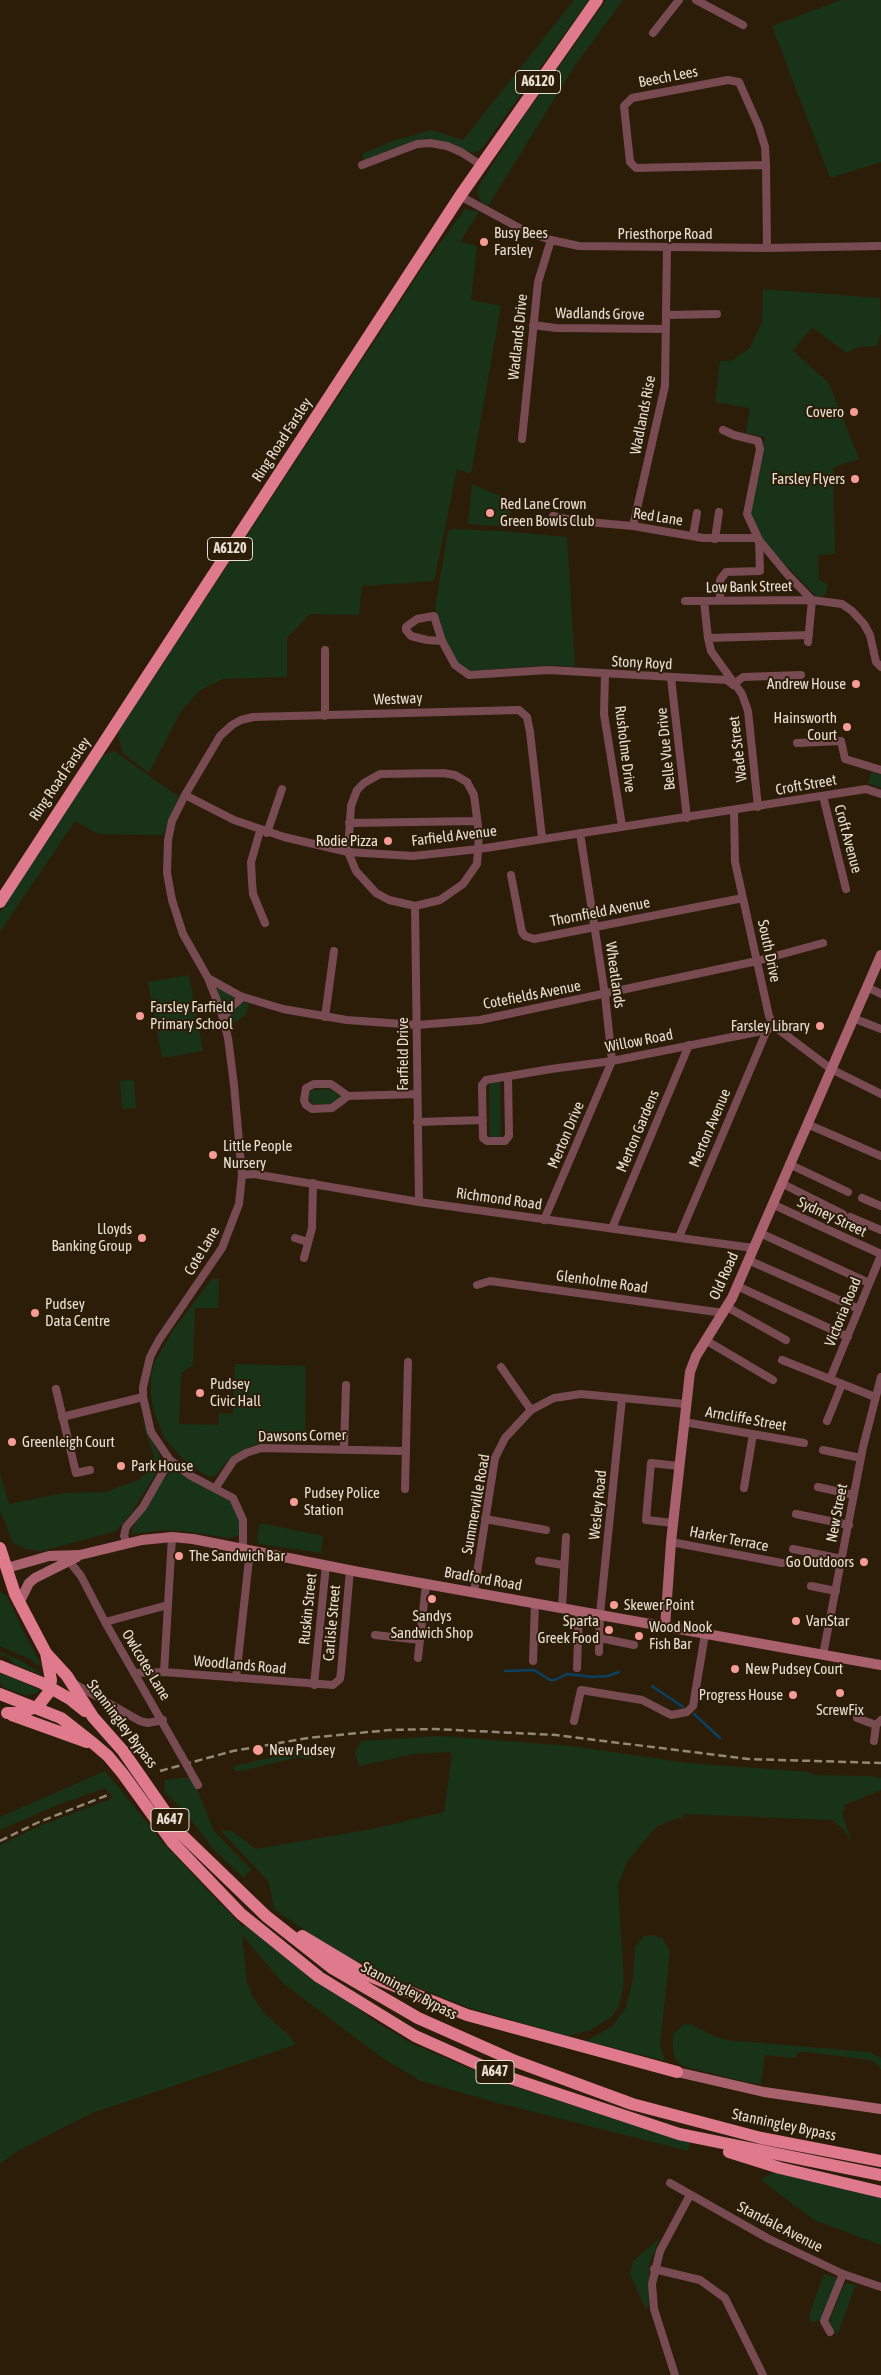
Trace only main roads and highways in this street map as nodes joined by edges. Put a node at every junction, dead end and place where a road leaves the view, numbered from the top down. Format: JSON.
{"nodes":[{"id":1,"x":597,"y":0,"type":"edge"},
{"id":2,"x":0,"y":902,"type":"edge"},
{"id":3,"x":881,"y":955,"type":"edge"},
{"id":4,"x":0,"y":1548,"type":"edge"},
{"id":5,"x":80,"y":1555,"type":"junction"},
{"id":6,"x":4,"y":1569,"type":"edge"},
{"id":7,"x":0,"y":1585,"type":"edge"},
{"id":8,"x":14,"y":1590,"type":"junction"},
{"id":9,"x":20,"y":1603,"type":"junction"},
{"id":10,"x":666,"y":1627,"type":"junction"},
{"id":11,"x":46,"y":1653,"type":"junction"},
{"id":12,"x":880,"y":1662,"type":"edge"},
{"id":13,"x":0,"y":1666,"type":"edge"},
{"id":14,"x":50,"y":1688,"type":"junction"},
{"id":15,"x":0,"y":1694,"type":"edge"},
{"id":16,"x":36,"y":1708,"type":"junction"},
{"id":17,"x":4,"y":1711,"type":"edge"},
{"id":18,"x":92,"y":1717,"type":"junction"},
{"id":19,"x":94,"y":1744,"type":"junction"},
{"id":20,"x":228,"y":1880,"type":"junction"},
{"id":21,"x":677,"y":2072,"type":"joint"},
{"id":22,"x":881,"y":2109,"type":"edge"},
{"id":23,"x":679,"y":2134,"type":"junction"},
{"id":24,"x":881,"y":2161,"type":"edge"},
{"id":25,"x":881,"y":2175,"type":"edge"},
{"id":26,"x":881,"y":2192,"type":"edge"}],
"edges":[{"from":1,"to":2,"type":"highway","name":"Ring Road Farsley","number":"A6120"},
{"from":3,"to":10,"type":"main road","name":"Old Road"},
{"from":4,"to":6,"type":"highway"},
{"from":5,"to":6,"type":"main road","name":"Bradford Road"},
{"from":5,"to":9,"type":"main road","name":"Bradford Road"},
{"from":5,"to":10,"type":"main road","name":"Bradford Road"},
{"from":6,"to":8,"type":"highway"},
{"from":7,"to":8,"type":"highway"},
{"from":8,"to":9,"type":"highway"},
{"from":9,"to":11,"type":"highway"},
{"from":10,"to":12,"type":"main road","name":"Bradford Road"},
{"from":11,"to":14,"type":"highway"},
{"from":11,"to":18,"type":"highway","name":"Stanningley Bypass","number":"A647"},
{"from":13,"to":14,"type":"highway","number":"A647"},
{"from":14,"to":16,"type":"highway"},
{"from":14,"to":18,"type":"highway","number":"A647"},
{"from":15,"to":16,"type":"highway","name":"Stanningley Bypass"},
{"from":16,"to":17,"type":"highway"},
{"from":16,"to":19,"type":"highway","name":"Stanningley Bypass"},
{"from":17,"to":19,"type":"highway","number":"A647"},
{"from":18,"to":20,"type":"highway","name":"Stanningley Bypass","number":"A647"},
{"from":19,"to":23,"type":"highway","name":"Stanningley Bypass","number":"A647"},
{"from":20,"to":21,"type":"highway"},
{"from":20,"to":24,"type":"highway","name":"Stanningley Bypass","number":"A647"},
{"from":21,"to":22,"type":"main road"},
{"from":23,"to":25,"type":"highway","name":"Stanningley Bypass","number":"A647"},
{"from":23,"to":26,"type":"highway"}]}
